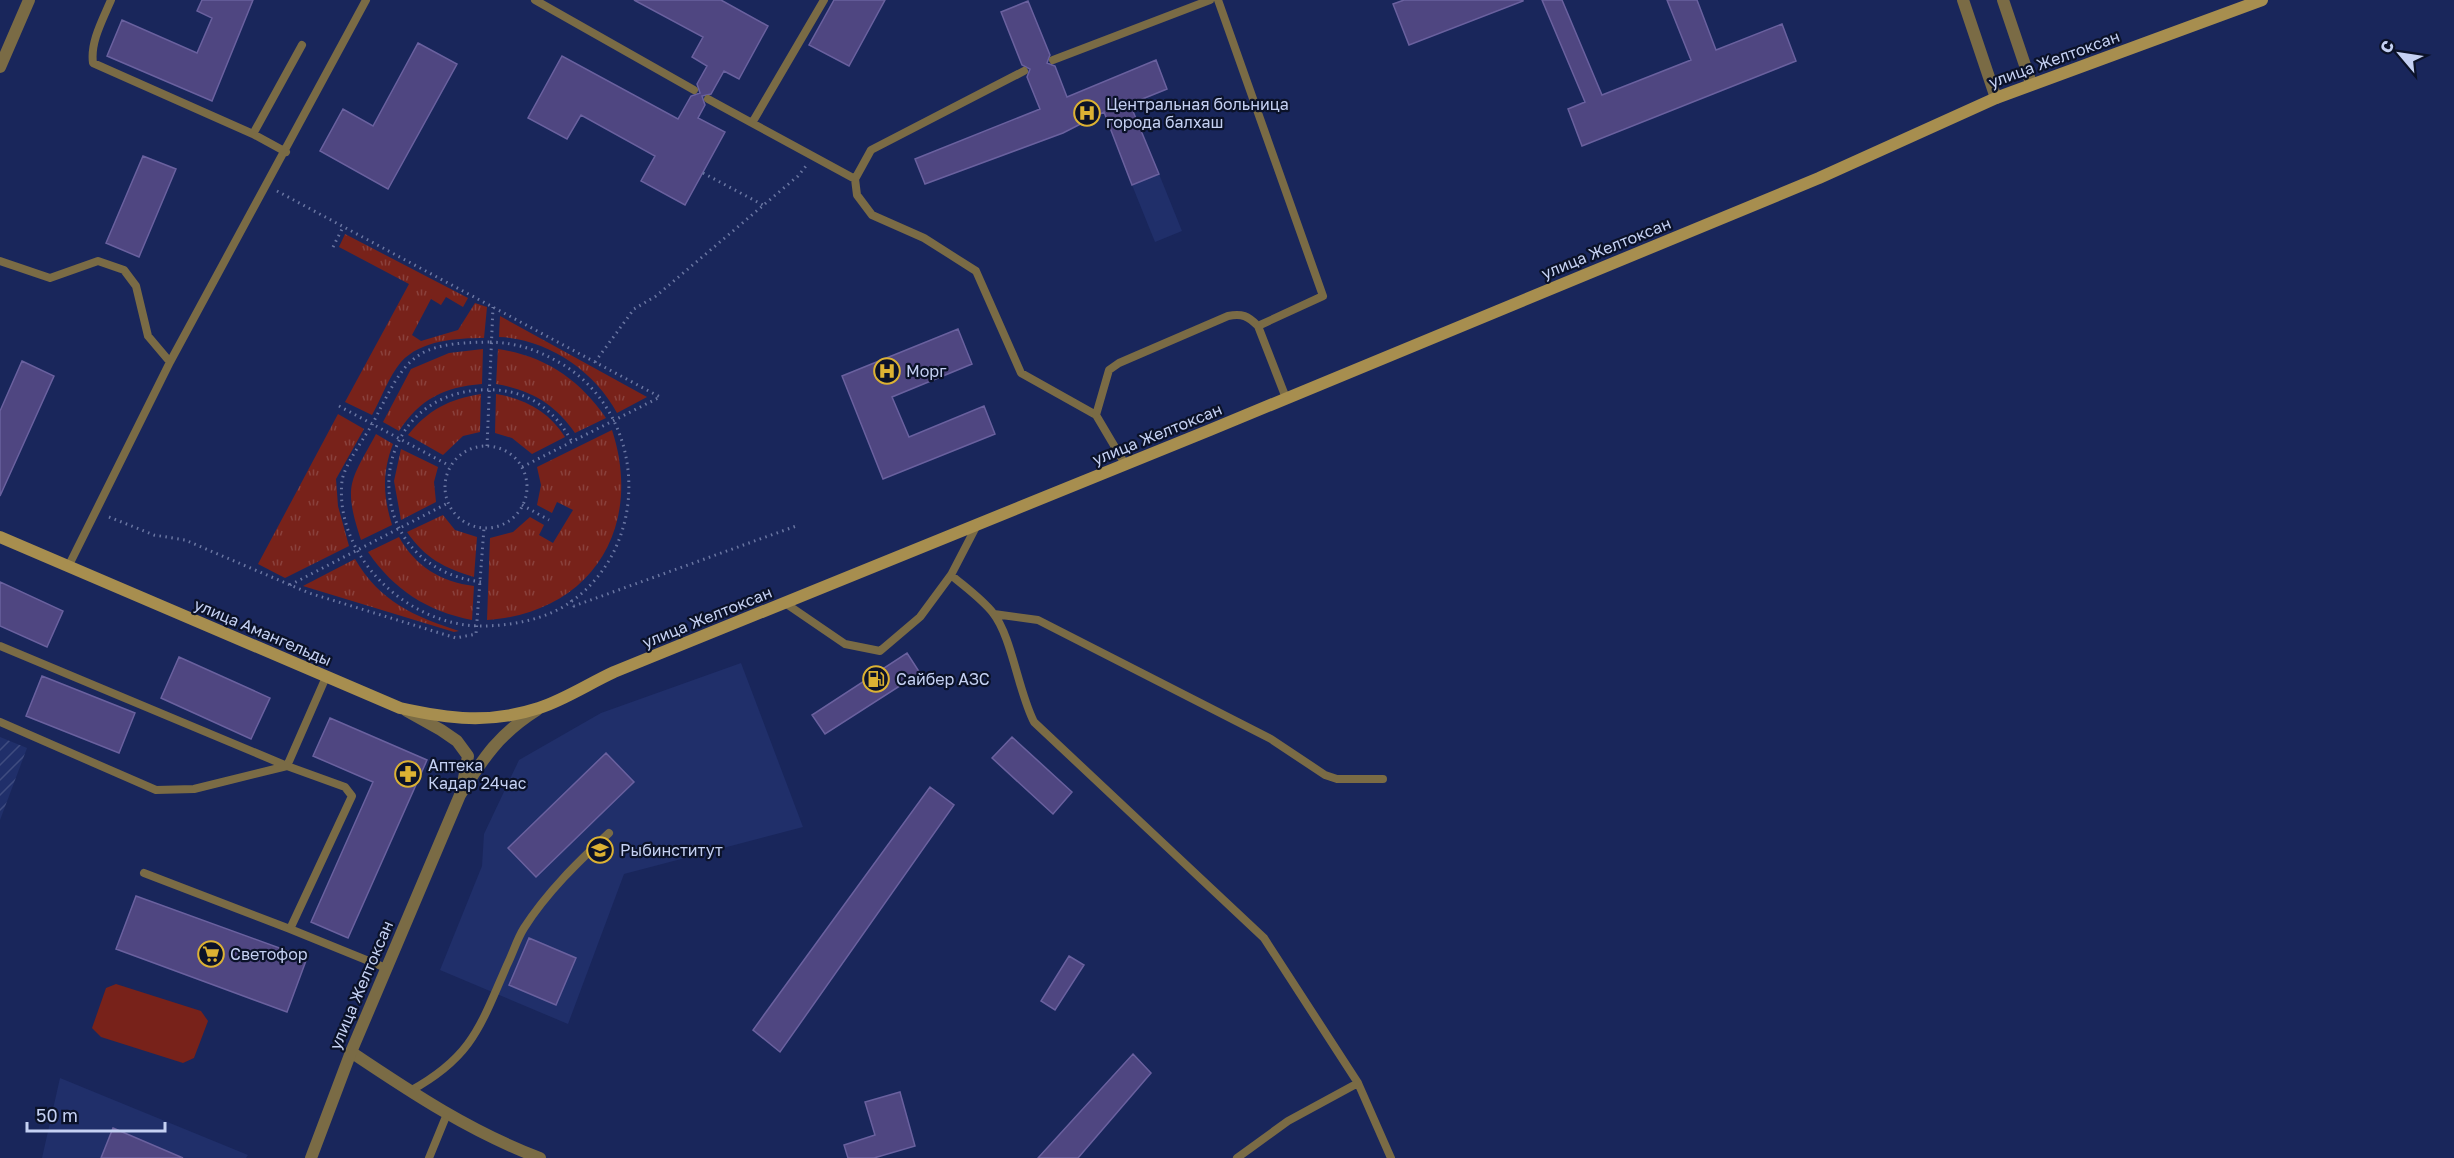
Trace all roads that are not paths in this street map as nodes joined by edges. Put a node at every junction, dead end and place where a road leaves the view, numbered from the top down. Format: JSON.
{"nodes":[{"id":1,"x":29,"y":0,"type":"edge"},
{"id":2,"x":111,"y":0,"type":"edge"},
{"id":3,"x":366,"y":0,"type":"edge"},
{"id":4,"x":535,"y":0,"type":"edge"},
{"id":5,"x":824,"y":0,"type":"edge"},
{"id":6,"x":1210,"y":0,"type":"edge"},
{"id":7,"x":1218,"y":0,"type":"edge"},
{"id":8,"x":1963,"y":0,"type":"edge"},
{"id":9,"x":2003,"y":0,"type":"edge"},
{"id":10,"x":2262,"y":0,"type":"edge"},
{"id":11,"x":2250,"y":3,"type":"edge"},
{"id":12,"x":302,"y":45,"type":"dead end"},
{"id":13,"x":1053,"y":60,"type":"dead end"},
{"id":14,"x":0,"y":67,"type":"edge"},
{"id":15,"x":1024,"y":71,"type":"dead end"},
{"id":16,"x":2031,"y":83,"type":"junction"},
{"id":17,"x":694,"y":90,"type":"dead end"},
{"id":18,"x":1996,"y":98,"type":"junction"},
{"id":19,"x":708,"y":99,"type":"dead end"},
{"id":20,"x":752,"y":123,"type":"junction"},
{"id":21,"x":253,"y":134,"type":"junction"},
{"id":22,"x":286,"y":152,"type":"junction"},
{"id":23,"x":855,"y":179,"type":"junction"},
{"id":24,"x":0,"y":261,"type":"edge"},
{"id":25,"x":1258,"y":326,"type":"junction"},
{"id":26,"x":170,"y":362,"type":"junction"},
{"id":27,"x":1286,"y":398,"type":"junction"},
{"id":28,"x":1096,"y":415,"type":"junction"},
{"id":29,"x":1125,"y":464,"type":"junction"},
{"id":30,"x":978,"y":524,"type":"junction"},
{"id":31,"x":0,"y":537,"type":"edge"},
{"id":32,"x":68,"y":567,"type":"junction"},
{"id":33,"x":951,"y":575,"type":"junction"},
{"id":34,"x":785,"y":603,"type":"junction"},
{"id":35,"x":993,"y":614,"type":"junction"},
{"id":36,"x":0,"y":646,"type":"edge"},
{"id":37,"x":326,"y":677,"type":"junction"},
{"id":38,"x":400,"y":708,"type":"junction"},
{"id":39,"x":539,"y":708,"type":"junction"},
{"id":40,"x":0,"y":722,"type":"edge"},
{"id":41,"x":287,"y":766,"type":"junction"},
{"id":42,"x":1383,"y":779,"type":"dead end"},
{"id":43,"x":460,"y":795,"type":"junction"},
{"id":44,"x":609,"y":833,"type":"dead end"},
{"id":45,"x":144,"y":873,"type":"dead end"},
{"id":46,"x":290,"y":929,"type":"junction"},
{"id":47,"x":386,"y":968,"type":"junction"},
{"id":48,"x":351,"y":1052,"type":"junction"},
{"id":49,"x":1358,"y":1083,"type":"junction"},
{"id":50,"x":410,"y":1091,"type":"junction"},
{"id":51,"x":447,"y":1114,"type":"junction"},
{"id":52,"x":311,"y":1158,"type":"edge"},
{"id":53,"x":429,"y":1158,"type":"edge"},
{"id":54,"x":540,"y":1158,"type":"edge"},
{"id":55,"x":1237,"y":1158,"type":"edge"},
{"id":56,"x":1391,"y":1158,"type":"edge"}],
"edges":[{"from":1,"to":14,"type":"street"},
{"from":2,"to":21,"type":"lane"},
{"from":3,"to":22,"type":"lane"},
{"from":4,"to":17,"type":"lane"},
{"from":5,"to":20,"type":"lane"},
{"from":6,"to":13,"type":"lane"},
{"from":7,"to":25,"type":"lane"},
{"from":8,"to":18,"type":"street"},
{"from":9,"to":16,"type":"street"},
{"from":10,"to":11,"type":"main road","name":"улица Желтоксан"},
{"from":11,"to":16,"type":"main road","name":"улица Желтоксан"},
{"from":12,"to":21,"type":"lane"},
{"from":15,"to":23,"type":"lane"},
{"from":16,"to":18,"type":"main road","name":"улица Желтоксан"},
{"from":18,"to":27,"type":"main road","name":"улица Желтоксан"},
{"from":19,"to":20,"type":"lane"},
{"from":20,"to":23,"type":"lane"},
{"from":21,"to":22,"type":"lane"},
{"from":22,"to":26,"type":"lane"},
{"from":23,"to":28,"type":"lane"},
{"from":24,"to":26,"type":"lane"},
{"from":25,"to":27,"type":"lane"},
{"from":25,"to":28,"type":"lane"},
{"from":26,"to":32,"type":"lane"},
{"from":27,"to":29,"type":"main road","name":"улица Желтоксан"},
{"from":28,"to":29,"type":"lane"},
{"from":29,"to":30,"type":"main road","name":"улица Желтоксан"},
{"from":30,"to":33,"type":"lane"},
{"from":30,"to":34,"type":"main road","name":"улица Желтоксан"},
{"from":31,"to":32,"type":"main road","name":"улица Амангельды"},
{"from":32,"to":37,"type":"main road","name":"улица Амангельды"},
{"from":33,"to":34,"type":"lane"},
{"from":33,"to":35,"type":"lane"},
{"from":34,"to":39,"type":"main road","name":"улица Желтоксан"},
{"from":35,"to":42,"type":"lane"},
{"from":35,"to":49,"type":"lane"},
{"from":36,"to":41,"type":"lane"},
{"from":37,"to":38,"type":"main road","name":"улица Амангельды"},
{"from":37,"to":41,"type":"lane"},
{"from":38,"to":39,"type":"main road"},
{"from":38,"to":43,"type":"street","name":"улица Амангельды"},
{"from":39,"to":43,"type":"street","name":"улица Желтоксан"},
{"from":40,"to":41,"type":"lane"},
{"from":41,"to":46,"type":"lane"},
{"from":43,"to":47,"type":"street","name":"улица Желтоксан"},
{"from":44,"to":50,"type":"lane"},
{"from":45,"to":46,"type":"lane"},
{"from":46,"to":47,"type":"lane"},
{"from":47,"to":48,"type":"street","name":"улица Желтоксан"},
{"from":48,"to":50,"type":"street"},
{"from":48,"to":52,"type":"street","name":"улица Желтоксан"},
{"from":49,"to":55,"type":"lane"},
{"from":49,"to":56,"type":"lane"},
{"from":50,"to":51,"type":"street"},
{"from":51,"to":53,"type":"lane"},
{"from":51,"to":54,"type":"street"}]}
